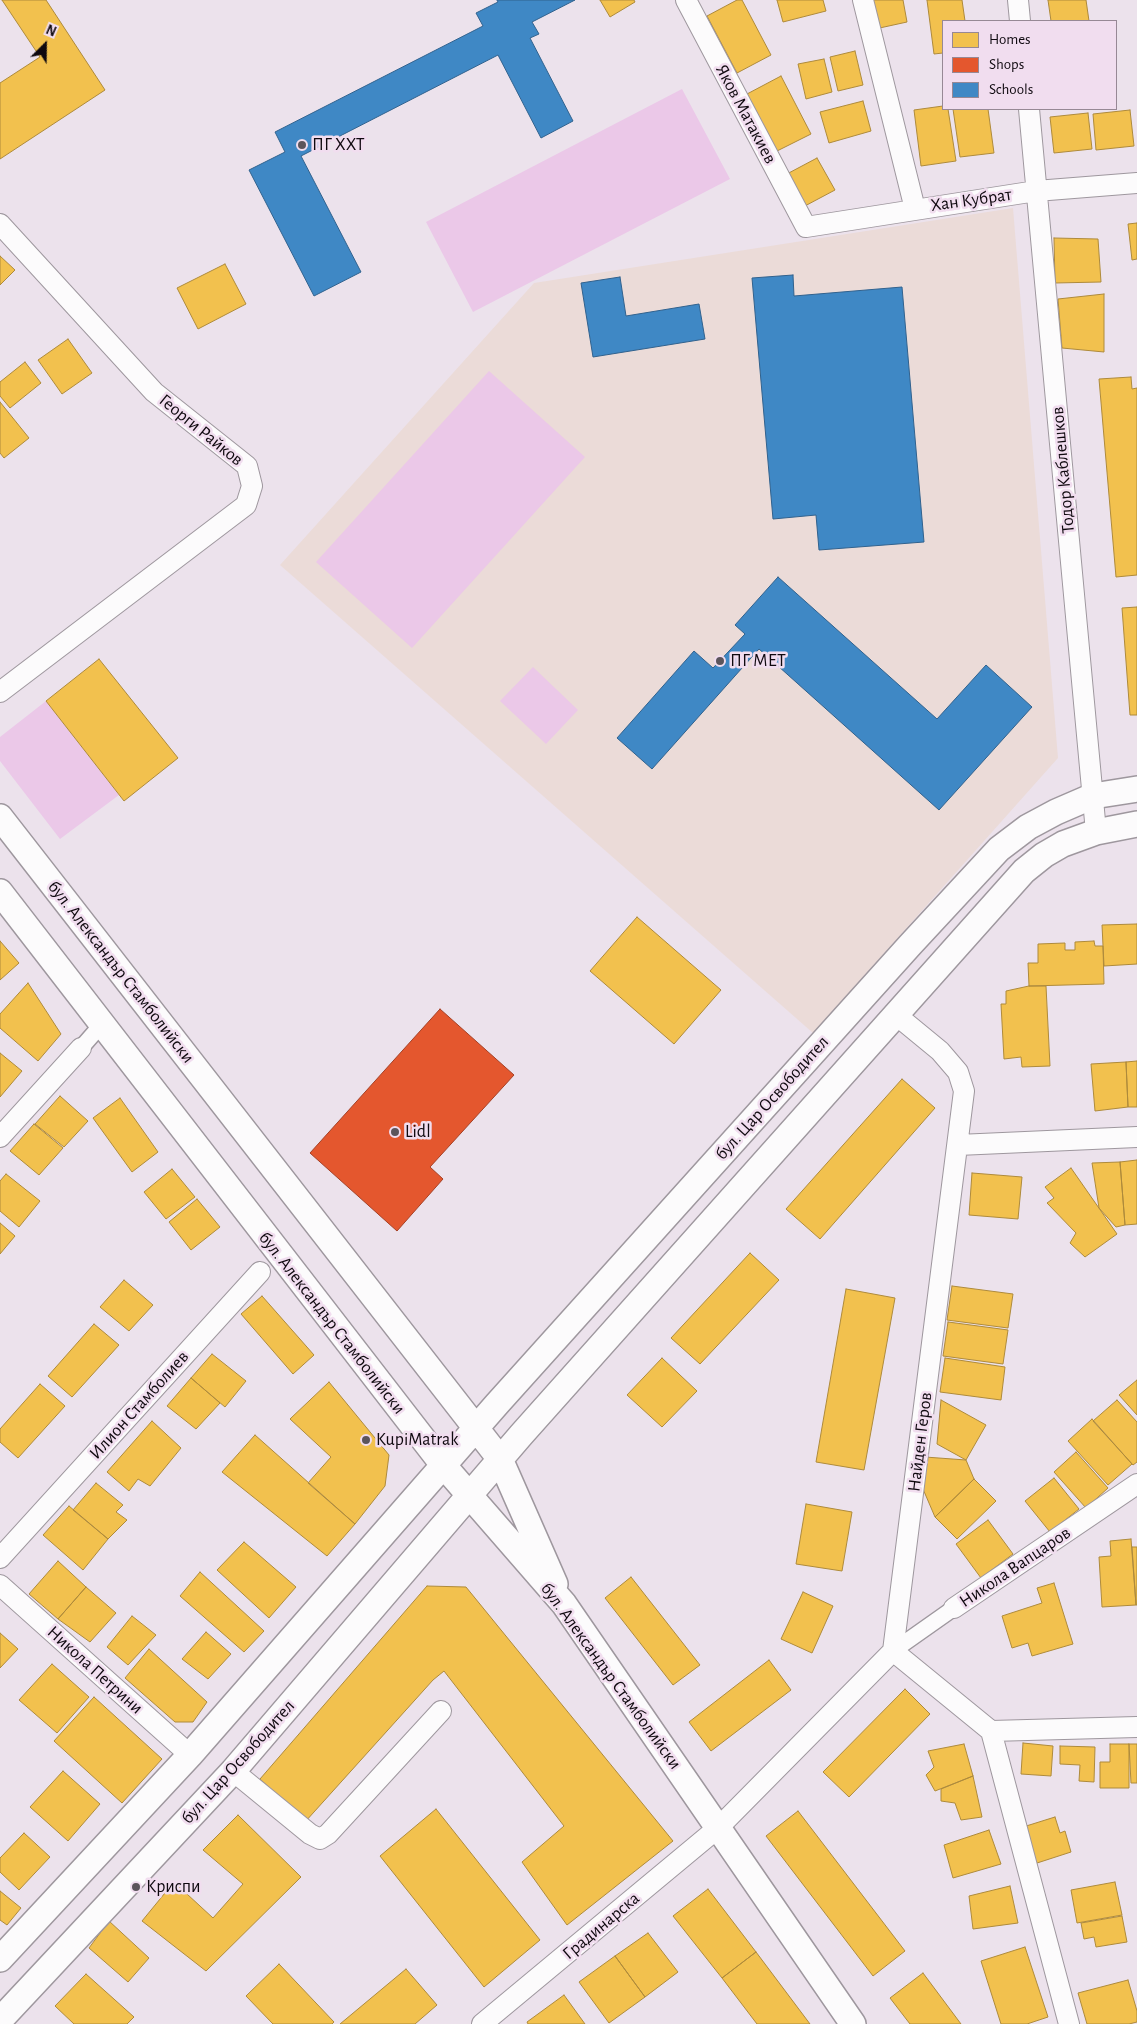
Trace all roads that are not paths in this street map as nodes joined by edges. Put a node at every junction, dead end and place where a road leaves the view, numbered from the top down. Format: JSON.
{"nodes":[{"id":1,"x":686,"y":0,"type":"edge"},
{"id":2,"x":863,"y":0,"type":"edge"},
{"id":3,"x":1018,"y":0,"type":"edge"},
{"id":4,"x":1020,"y":20,"type":"edge"},
{"id":5,"x":1029,"y":110,"type":"edge"},
{"id":6,"x":1137,"y":183,"type":"edge"},
{"id":7,"x":1036,"y":191,"type":"junction"},
{"id":8,"x":915,"y":209,"type":"junction"},
{"id":9,"x":0,"y":224,"type":"edge"},
{"id":10,"x":806,"y":227,"type":"joint"},
{"id":11,"x":0,"y":692,"type":"edge"},
{"id":12,"x":1137,"y":790,"type":"edge"},
{"id":13,"x":1093,"y":796,"type":"junction"},
{"id":14,"x":0,"y":817,"type":"edge"},
{"id":15,"x":1137,"y":824,"type":"edge"},
{"id":16,"x":1096,"y":832,"type":"junction"},
{"id":17,"x":0,"y":892,"type":"edge"},
{"id":18,"x":896,"y":1014,"type":"junction"},
{"id":19,"x":102,"y":1024,"type":"junction"},
{"id":20,"x":81,"y":1048,"type":"joint"},
{"id":21,"x":1137,"y":1136,"type":"edge"},
{"id":22,"x":0,"y":1137,"type":"edge"},
{"id":23,"x":958,"y":1145,"type":"junction"},
{"id":24,"x":278,"y":1252,"type":"junction"},
{"id":25,"x":260,"y":1272,"type":"joint"},
{"id":26,"x":476,"y":1429,"type":"junction"},
{"id":27,"x":500,"y":1459,"type":"junction"},
{"id":28,"x":444,"y":1466,"type":"junction"},
{"id":29,"x":1137,"y":1484,"type":"edge"},
{"id":30,"x":468,"y":1497,"type":"junction"},
{"id":31,"x":0,"y":1558,"type":"edge"},
{"id":32,"x":0,"y":1584,"type":"edge"},
{"id":33,"x":564,"y":1604,"type":"junction"},
{"id":34,"x":954,"y":1608,"type":"joint"},
{"id":35,"x":893,"y":1651,"type":"junction"},
{"id":36,"x":440,"y":1711,"type":"dead end"},
{"id":37,"x":1137,"y":1727,"type":"edge"},
{"id":38,"x":991,"y":1731,"type":"junction"},
{"id":39,"x":190,"y":1755,"type":"junction"},
{"id":40,"x":233,"y":1771,"type":"junction"},
{"id":41,"x":719,"y":1827,"type":"junction"},
{"id":42,"x":0,"y":1959,"type":"edge"},
{"id":43,"x":0,"y":2020,"type":"edge"},
{"id":44,"x":484,"y":2023,"type":"edge"},
{"id":45,"x":853,"y":2024,"type":"edge"},
{"id":46,"x":1069,"y":2024,"type":"edge"}],
"edges":[{"from":1,"to":10,"type":"street","name":"Яков Матакиев"},
{"from":2,"to":8,"type":"street"},
{"from":3,"to":4,"type":"street"},
{"from":5,"to":7,"type":"street","name":"Тодор Каблешков"},
{"from":6,"to":7,"type":"street","name":"Хан Кубрат"},
{"from":7,"to":8,"type":"street","name":"Хан Кубрат"},
{"from":7,"to":13,"type":"street","name":"Тодор Каблешков"},
{"from":8,"to":10,"type":"street","name":"Хан Кубрат"},
{"from":9,"to":11,"type":"street","name":"Георги Райков"},
{"from":12,"to":13,"type":"street","name":"бул. Цар Освободител"},
{"from":13,"to":16,"type":"street","name":"Тодор Каблешков"},
{"from":13,"to":26,"type":"street","name":"бул. Цар Освободител"},
{"from":14,"to":26,"type":"street","name":"бул. Александър Стамболийски"},
{"from":15,"to":16,"type":"street","name":"бул. Цар Освободител"},
{"from":16,"to":18,"type":"street","name":"бул. Цар Освободител"},
{"from":17,"to":19,"type":"street","name":"бул. Александър Стамболийски"},
{"from":18,"to":23,"type":"street","name":"Найден Геров"},
{"from":18,"to":27,"type":"street","name":"бул. Цар Освободител"},
{"from":19,"to":20,"type":"street"},
{"from":19,"to":24,"type":"street","name":"бул. Александър Стамболийски"},
{"from":20,"to":22,"type":"street"},
{"from":21,"to":23,"type":"street"},
{"from":23,"to":35,"type":"street","name":"Найден Геров"},
{"from":24,"to":25,"type":"street","name":"Илион Стамболиев"},
{"from":24,"to":28,"type":"street","name":"бул. Александър Стамболийски"},
{"from":25,"to":31,"type":"street","name":"Илион Стамболиев"},
{"from":26,"to":27,"type":"street","name":"бул. Александър Стамболийски"},
{"from":26,"to":28,"type":"street","name":"бул. Цар Освободител"},
{"from":27,"to":30,"type":"street","name":"бул. Цар Освободител"},
{"from":27,"to":33,"type":"street","name":"бул. Александър Стамболийски"},
{"from":28,"to":30,"type":"street","name":"бул. Александър Стамболийски"},
{"from":28,"to":39,"type":"street"},
{"from":29,"to":34,"type":"street","name":"Никола Вапцаров"},
{"from":30,"to":33,"type":"street","name":"бул. Александър Стамболийски"},
{"from":30,"to":40,"type":"street","name":"бул. Цар Освободител"},
{"from":32,"to":39,"type":"street","name":"Никола Петрини"},
{"from":33,"to":41,"type":"street","name":"бул. Александър Стамболийски"},
{"from":34,"to":35,"type":"street","name":"Никола Вапцаров"},
{"from":35,"to":38,"type":"street"},
{"from":35,"to":41,"type":"street"},
{"from":36,"to":40,"type":"street"},
{"from":37,"to":38,"type":"street"},
{"from":38,"to":46,"type":"street"},
{"from":39,"to":42,"type":"street"},
{"from":40,"to":43,"type":"street","name":"бул. Цар Освободител"},
{"from":41,"to":44,"type":"street","name":"Градинарска"},
{"from":41,"to":45,"type":"street","name":"бул. Александър Стамболийски"}]}
